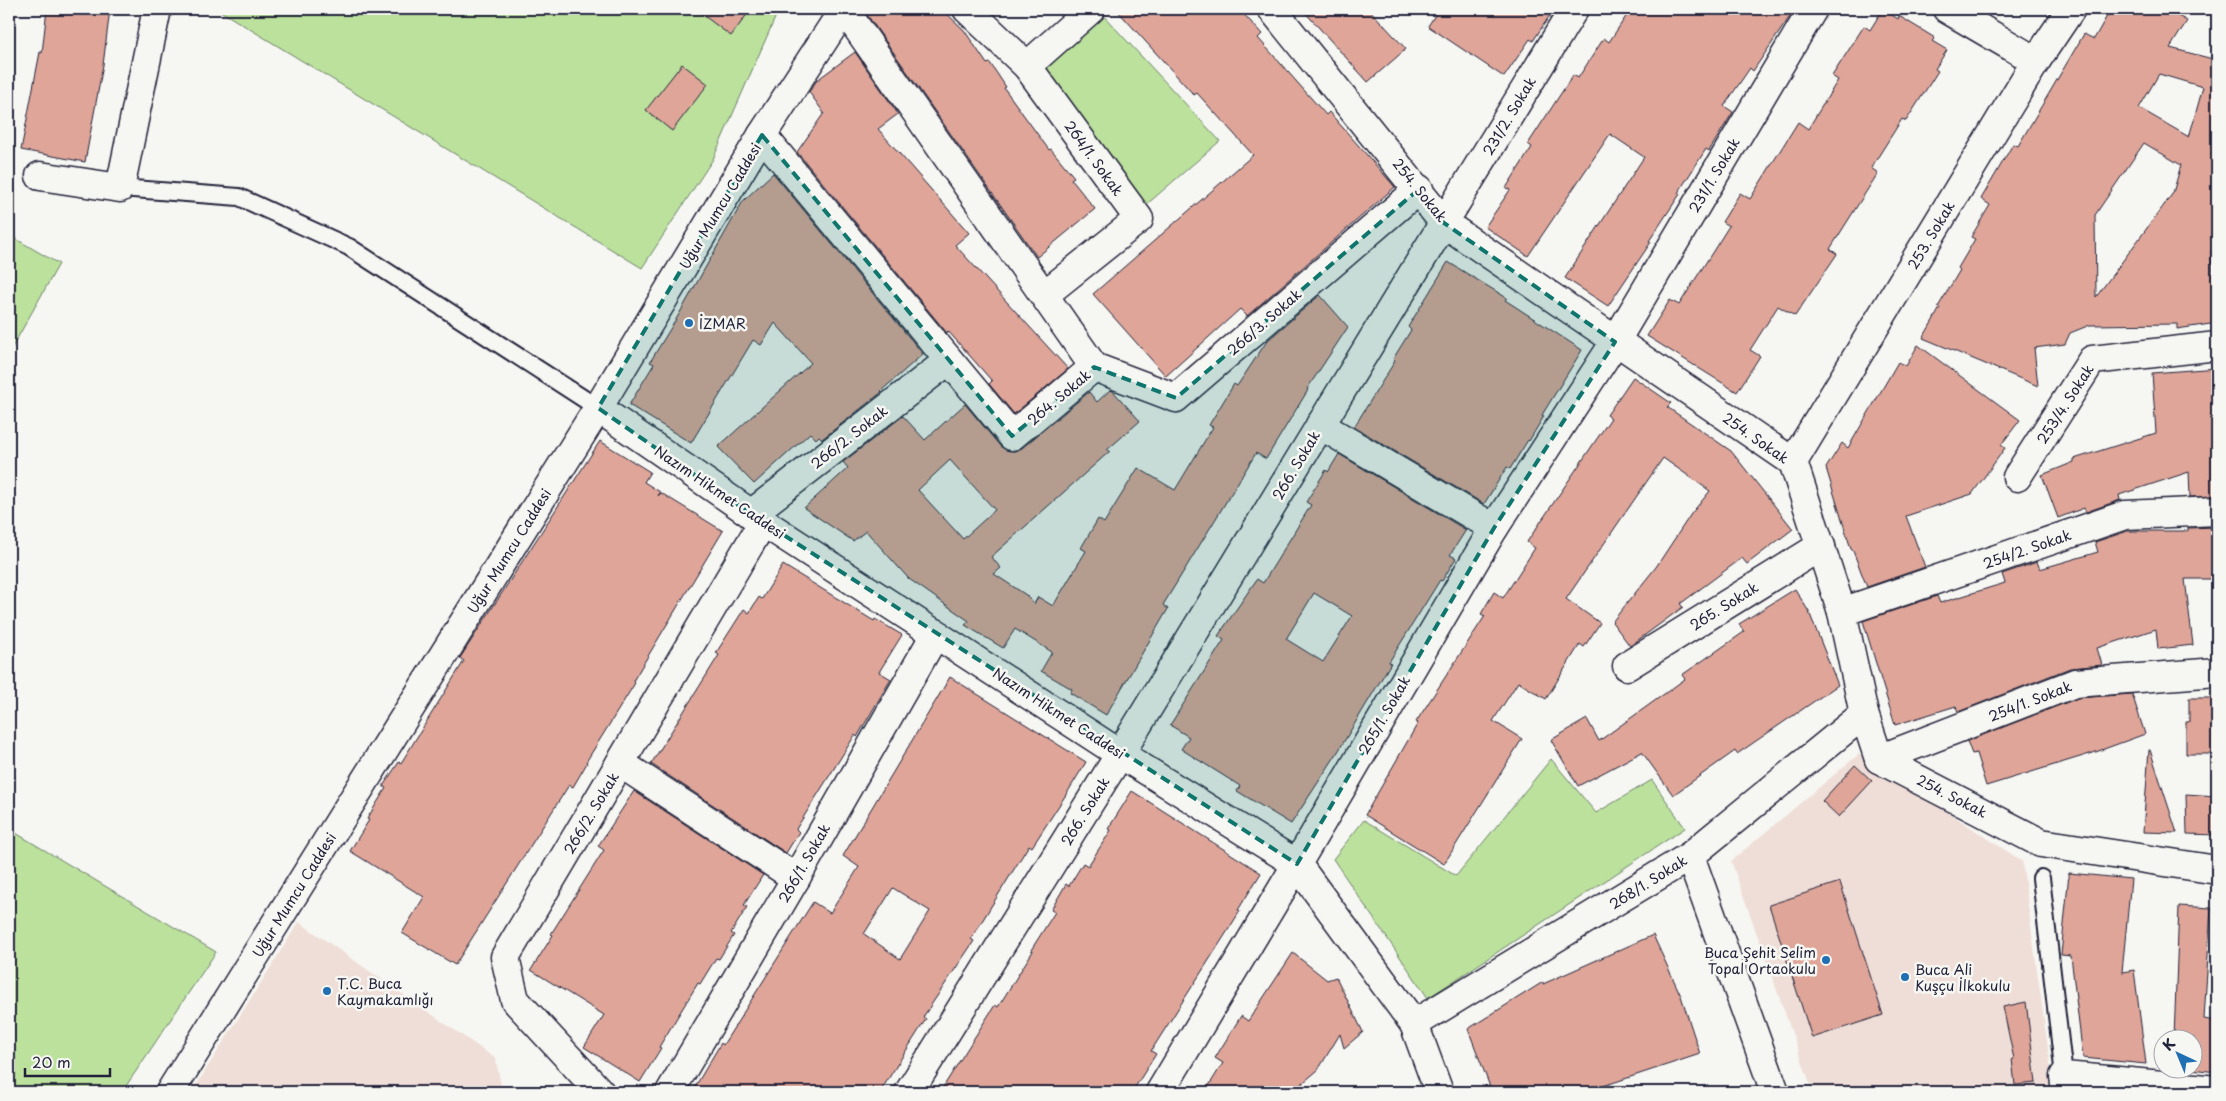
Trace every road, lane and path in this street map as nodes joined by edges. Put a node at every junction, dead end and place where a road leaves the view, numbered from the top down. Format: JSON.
{"nodes":[{"id":1,"x":157,"y":9,"type":"edge"},
{"id":2,"x":844,"y":9,"type":"edge"},
{"id":3,"x":967,"y":9,"type":"edge"},
{"id":4,"x":1091,"y":9,"type":"edge"},
{"id":5,"x":1272,"y":9,"type":"edge"},
{"id":6,"x":1574,"y":9,"type":"edge"},
{"id":7,"x":1813,"y":9,"type":"edge"},
{"id":8,"x":1947,"y":9,"type":"edge"},
{"id":9,"x":2071,"y":9,"type":"edge"},
{"id":10,"x":2036,"y":61,"type":"junction"},
{"id":11,"x":1027,"y":66,"type":"junction"},
{"id":12,"x":762,"y":135,"type":"junction"},
{"id":13,"x":40,"y":176,"type":"dead end"},
{"id":14,"x":120,"y":188,"type":"junction"},
{"id":15,"x":1419,"y":190,"type":"junction"},
{"id":16,"x":1444,"y":223,"type":"junction"},
{"id":17,"x":1044,"y":296,"type":"junction"},
{"id":18,"x":1615,"y":342,"type":"junction"},
{"id":19,"x":2217,"y":346,"type":"edge"},
{"id":20,"x":948,"y":361,"type":"junction"},
{"id":21,"x":1094,"y":367,"type":"junction"},
{"id":22,"x":598,"y":408,"type":"junction"},
{"id":23,"x":1320,"y":425,"type":"junction"},
{"id":24,"x":1793,"y":462,"type":"junction"},
{"id":25,"x":2018,"y":477,"type":"dead end"},
{"id":26,"x":2217,"y":511,"type":"edge"},
{"id":27,"x":757,"y":518,"type":"junction"},
{"id":28,"x":1494,"y":528,"type":"junction"},
{"id":29,"x":1821,"y":546,"type":"junction"},
{"id":30,"x":1842,"y":612,"type":"junction"},
{"id":31,"x":936,"y":633,"type":"junction"},
{"id":32,"x":1627,"y":666,"type":"dead end"},
{"id":33,"x":2217,"y":672,"type":"edge"},
{"id":34,"x":1864,"y":714,"type":"junction"},
{"id":35,"x":1120,"y":754,"type":"junction"},
{"id":36,"x":1879,"y":759,"type":"junction"},
{"id":37,"x":620,"y":763,"type":"junction"},
{"id":38,"x":1690,"y":856,"type":"junction"},
{"id":39,"x":1297,"y":864,"type":"junction"},
{"id":40,"x":2217,"y":870,"type":"edge"},
{"id":41,"x":796,"y":878,"type":"junction"},
{"id":42,"x":2041,"y":878,"type":"dead end"},
{"id":43,"x":1414,"y":1024,"type":"junction"},
{"id":44,"x":2065,"y":1084,"type":"edge"},
{"id":45,"x":2217,"y":1090,"type":"edge"},
{"id":46,"x":170,"y":1092,"type":"edge"},
{"id":47,"x":600,"y":1092,"type":"edge"},
{"id":48,"x":670,"y":1092,"type":"edge"},
{"id":49,"x":909,"y":1092,"type":"edge"},
{"id":50,"x":1160,"y":1092,"type":"edge"},
{"id":51,"x":1439,"y":1092,"type":"edge"},
{"id":52,"x":1774,"y":1092,"type":"edge"}],
"edges":[{"from":1,"to":14,"type":"street"},
{"from":2,"to":12,"type":"street","name":"Uğur Mumcu Caddesi"},
{"from":2,"to":17,"type":"street","name":"264. Sokak"},
{"from":3,"to":11,"type":"street","name":"264/1. Sokak"},
{"from":4,"to":11,"type":"street"},
{"from":5,"to":15,"type":"street","name":"254. Sokak"},
{"from":6,"to":16,"type":"street","name":"231/2. Sokak"},
{"from":7,"to":18,"type":"street","name":"231/1. Sokak"},
{"from":8,"to":10,"type":"street"},
{"from":9,"to":10,"type":"street","name":"253. Sokak"},
{"from":10,"to":24,"type":"street","name":"253. Sokak"},
{"from":11,"to":17,"type":"street","name":"264/1. Sokak"},
{"from":12,"to":20,"type":"street","name":"264. Sokak"},
{"from":12,"to":22,"type":"street","name":"Uğur Mumcu Caddesi"},
{"from":13,"to":14,"type":"street"},
{"from":14,"to":22,"type":"lane"},
{"from":15,"to":16,"type":"street","name":"254. Sokak"},
{"from":15,"to":21,"type":"street","name":"266/3. Sokak"},
{"from":16,"to":18,"type":"street","name":"254. Sokak"},
{"from":16,"to":23,"type":"street","name":"266. Sokak"},
{"from":17,"to":21,"type":"street","name":"264. Sokak"},
{"from":18,"to":24,"type":"street","name":"254. Sokak"},
{"from":18,"to":28,"type":"street","name":"265/1. Sokak"},
{"from":19,"to":25,"type":"street","name":"253/4. Sokak"},
{"from":20,"to":21,"type":"street","name":"264. Sokak"},
{"from":20,"to":27,"type":"street","name":"266/2. Sokak"},
{"from":22,"to":27,"type":"street","name":"Nazım Hikmet Caddesi"},
{"from":22,"to":46,"type":"street","name":"Uğur Mumcu Caddesi"},
{"from":23,"to":28,"type":"street","name":"266. Sokak"},
{"from":23,"to":35,"type":"street","name":"266. Sokak"},
{"from":24,"to":29,"type":"street","name":"254. Sokak"},
{"from":26,"to":30,"type":"street","name":"254/2. Sokak"},
{"from":27,"to":31,"type":"street","name":"Nazım Hikmet Caddesi"},
{"from":27,"to":37,"type":"street","name":"266/2. Sokak"},
{"from":28,"to":39,"type":"street","name":"265/1. Sokak"},
{"from":29,"to":30,"type":"street","name":"254. Sokak"},
{"from":29,"to":32,"type":"street","name":"265. Sokak"},
{"from":30,"to":34,"type":"street","name":"254. Sokak"},
{"from":31,"to":35,"type":"street","name":"Nazım Hikmet Caddesi"},
{"from":31,"to":41,"type":"street","name":"266/1. Sokak"},
{"from":33,"to":36,"type":"street","name":"254/1. Sokak"},
{"from":34,"to":36,"type":"street","name":"254. Sokak"},
{"from":34,"to":38,"type":"street","name":"268/1. Sokak"},
{"from":35,"to":39,"type":"street","name":"Nazım Hikmet Caddesi"},
{"from":35,"to":49,"type":"street","name":"266. Sokak"},
{"from":36,"to":40,"type":"street","name":"254. Sokak"},
{"from":37,"to":41,"type":"street"},
{"from":37,"to":47,"type":"street","name":"266/2. Sokak"},
{"from":38,"to":43,"type":"street","name":"268/1. Sokak"},
{"from":38,"to":52,"type":"street"},
{"from":39,"to":43,"type":"street","name":"Nazım Hikmet Caddesi"},
{"from":39,"to":50,"type":"street","name":"265/1. Sokak"},
{"from":41,"to":48,"type":"street","name":"266/1. Sokak"},
{"from":42,"to":44,"type":"lane"},
{"from":43,"to":51,"type":"street","name":"Nazım Hikmet Caddesi"},
{"from":44,"to":45,"type":"street"}]}
